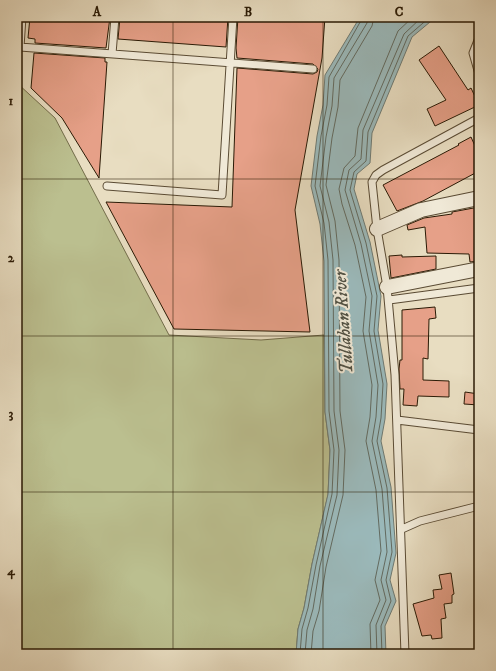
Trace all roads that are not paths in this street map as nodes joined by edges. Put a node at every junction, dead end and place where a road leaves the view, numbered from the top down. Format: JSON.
{"nodes":[{"id":1,"x":22,"y":17,"type":"edge"},
{"id":2,"x":115,"y":17,"type":"edge"},
{"id":3,"x":233,"y":17,"type":"edge"},
{"id":4,"x":479,"y":38,"type":"edge"},
{"id":5,"x":112,"y":54,"type":"junction"},
{"id":6,"x":230,"y":63,"type":"junction"},
{"id":7,"x":313,"y":69,"type":"dead end"},
{"id":8,"x":479,"y":74,"type":"edge"},
{"id":9,"x":479,"y":118,"type":"edge"},
{"id":10,"x":107,"y":186,"type":"dead end"},
{"id":11,"x":479,"y":198,"type":"edge"},
{"id":12,"x":377,"y":229,"type":"junction"},
{"id":13,"x":479,"y":269,"type":"edge"},
{"id":14,"x":479,"y":288,"type":"edge"},
{"id":15,"x":388,"y":294,"type":"junction"},
{"id":16,"x":397,"y":420,"type":"junction"},
{"id":17,"x":479,"y":430,"type":"edge"},
{"id":18,"x":479,"y":506,"type":"edge"},
{"id":19,"x":402,"y":529,"type":"junction"},
{"id":20,"x":405,"y":654,"type":"edge"}],
"edges":[{"from":1,"to":5,"type":"lane"},
{"from":2,"to":5,"type":"lane"},
{"from":3,"to":6,"type":"lane"},
{"from":4,"to":8,"type":"lane"},
{"from":5,"to":6,"type":"lane"},
{"from":6,"to":7,"type":"lane"},
{"from":6,"to":10,"type":"lane"},
{"from":9,"to":12,"type":"lane"},
{"from":11,"to":12,"type":"street"},
{"from":12,"to":15,"type":"lane"},
{"from":13,"to":15,"type":"street"},
{"from":14,"to":15,"type":"lane"},
{"from":15,"to":16,"type":"lane"},
{"from":16,"to":17,"type":"lane"},
{"from":16,"to":19,"type":"lane"},
{"from":18,"to":19,"type":"lane"},
{"from":19,"to":20,"type":"lane"}]}
